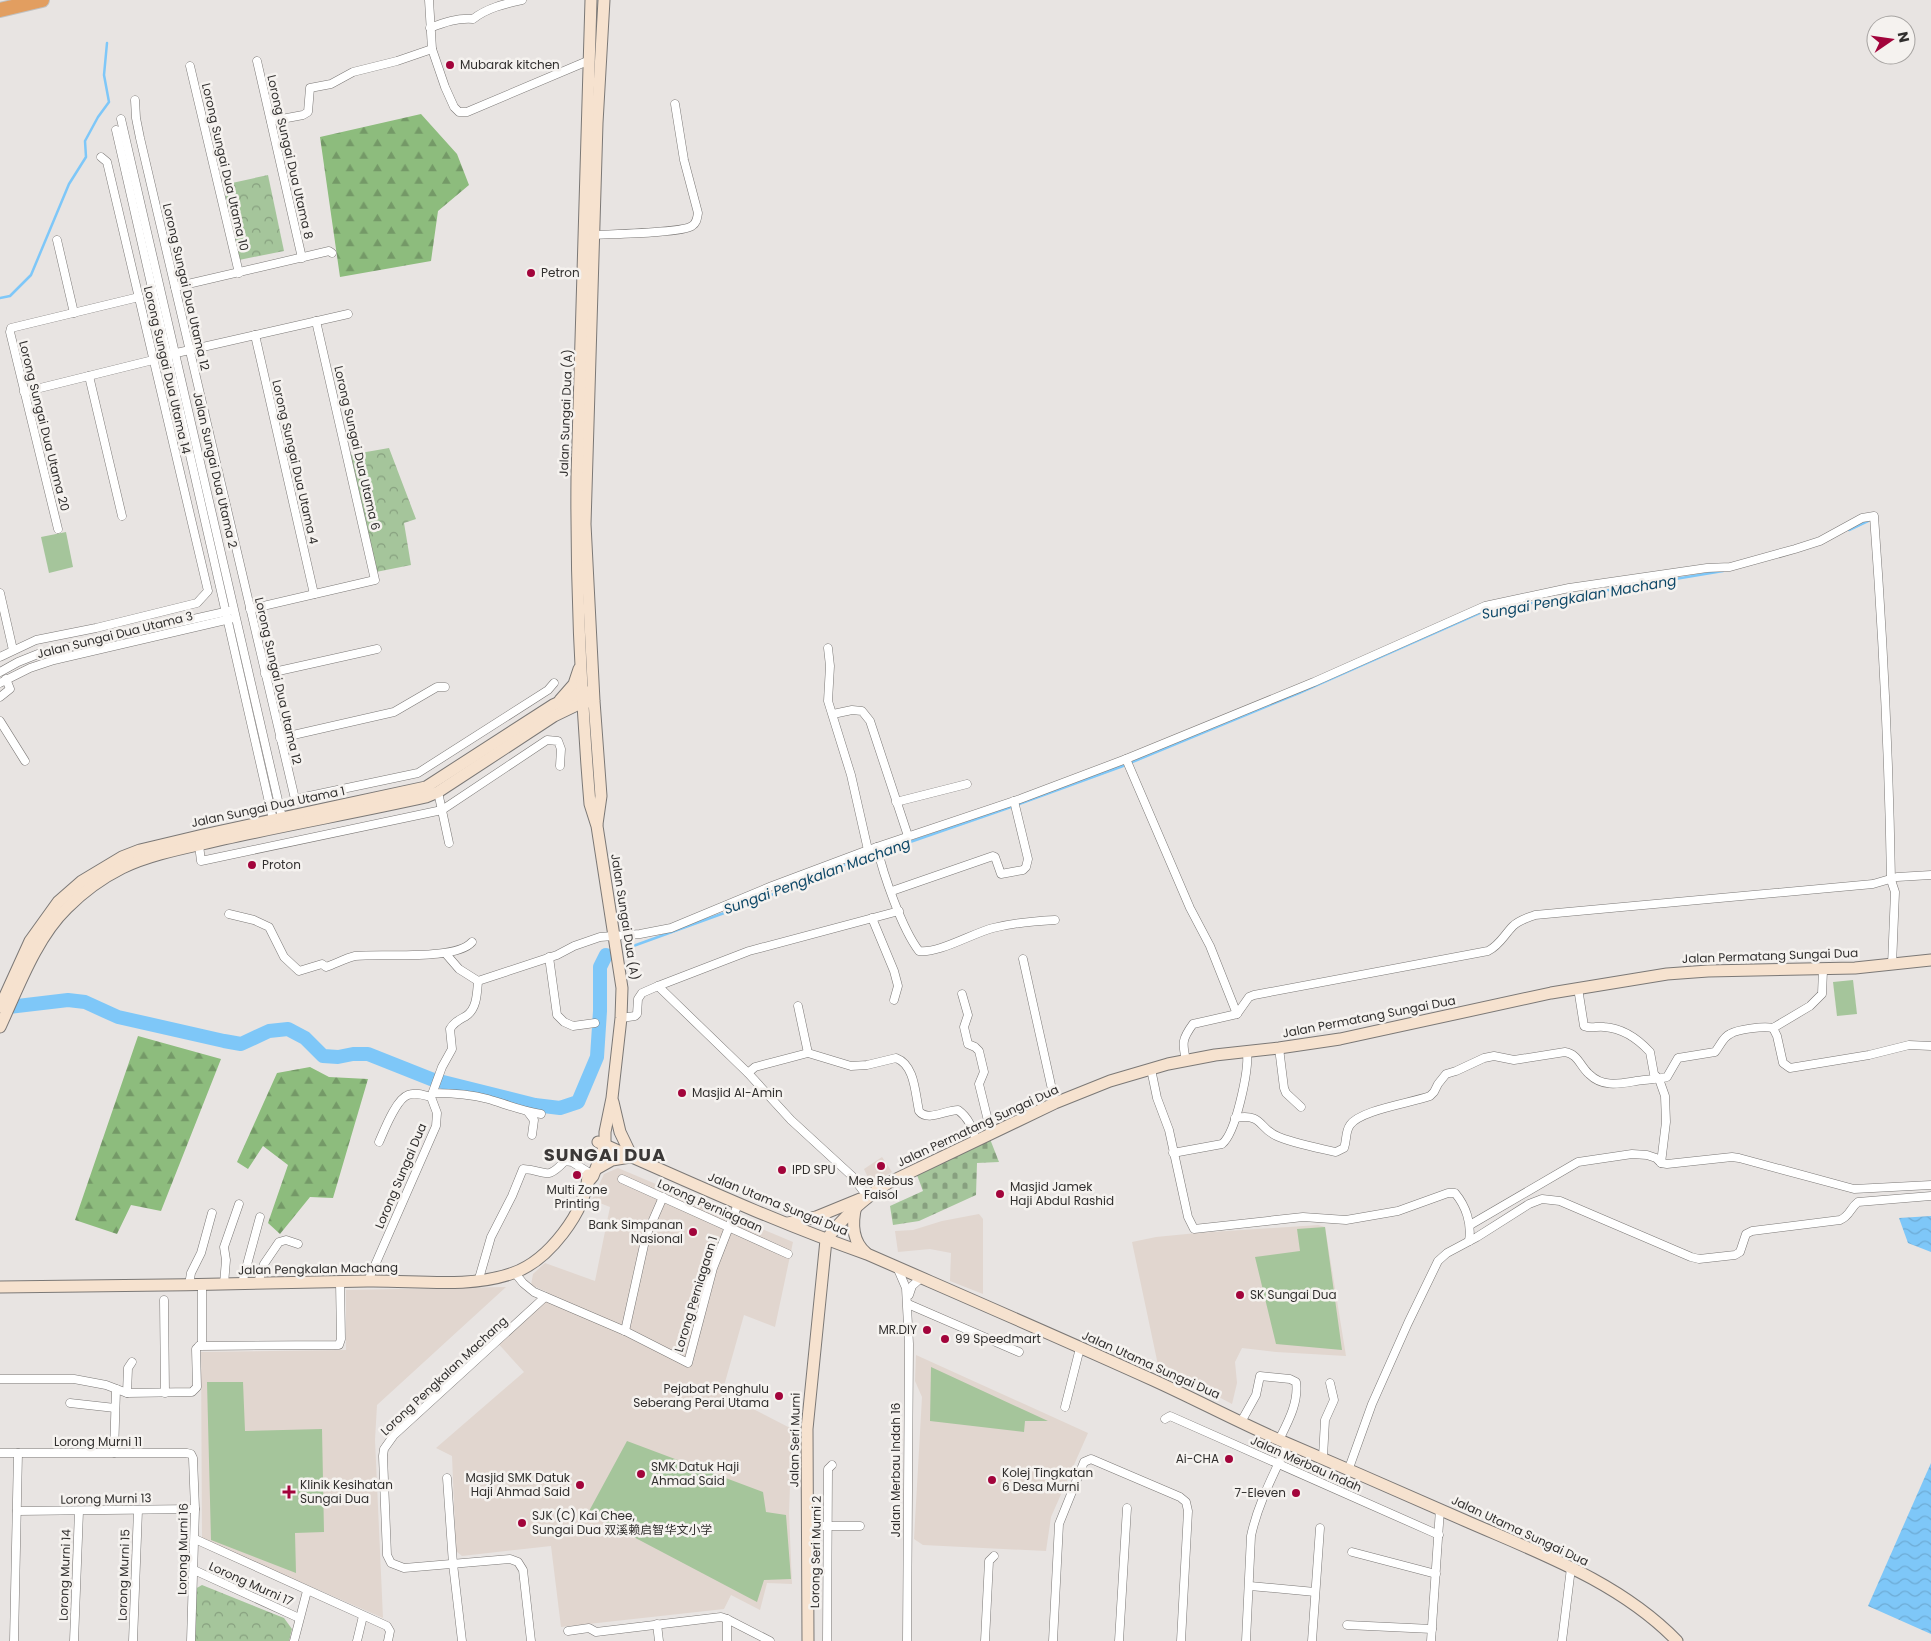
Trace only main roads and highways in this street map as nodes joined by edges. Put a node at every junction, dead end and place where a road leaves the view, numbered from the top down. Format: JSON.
{"nodes":[{"id":1,"x":42,"y":0,"type":"edge"},
{"id":2,"x":591,"y":0,"type":"edge"},
{"id":3,"x":604,"y":0,"type":"edge"},
{"id":4,"x":0,"y":10,"type":"edge"},
{"id":5,"x":582,"y":659,"type":"junction"},
{"id":6,"x":588,"y":697,"type":"junction"},
{"id":7,"x":553,"y":710,"type":"junction"},
{"id":8,"x":584,"y":728,"type":"junction"},
{"id":9,"x":279,"y":823,"type":"junction"},
{"id":10,"x":597,"y":826,"type":"junction"},
{"id":11,"x":1931,"y":960,"type":"edge"},
{"id":12,"x":19,"y":976,"type":"junction"},
{"id":13,"x":0,"y":1006,"type":"edge"},
{"id":14,"x":0,"y":1027,"type":"edge"},
{"id":15,"x":612,"y":1098,"type":"junction"},
{"id":16,"x":601,"y":1143,"type":"junction"},
{"id":17,"x":632,"y":1157,"type":"junction"},
{"id":18,"x":591,"y":1174,"type":"junction"},
{"id":19,"x":867,"y":1196,"type":"junction"},
{"id":20,"x":856,"y":1205,"type":"junction"},
{"id":21,"x":786,"y":1223,"type":"junction"},
{"id":22,"x":826,"y":1240,"type":"junction"},
{"id":23,"x":868,"y":1254,"type":"junction"},
{"id":24,"x":0,"y":1287,"type":"edge"},
{"id":25,"x":808,"y":1641,"type":"edge"},
{"id":26,"x":1677,"y":1641,"type":"edge"}],
"edges":[{"from":1,"to":4,"type":"highway"},
{"from":2,"to":5,"type":"main road","name":"Jalan Sungai Dua (A)"},
{"from":3,"to":6,"type":"main road","name":"Jalan Sungai Dua (A)"},
{"from":5,"to":6,"type":"main road","name":"Jalan Sungai Dua (A)"},
{"from":5,"to":7,"type":"main road"},
{"from":6,"to":7,"type":"main road","name":"Jalan Sungai Dua Utama 1"},
{"from":6,"to":8,"type":"main road","name":"Jalan Sungai Dua (A)"},
{"from":6,"to":10,"type":"main road","name":"Jalan Sungai Dua (A)"},
{"from":7,"to":8,"type":"main road"},
{"from":7,"to":9,"type":"main road","name":"Jalan Sungai Dua Utama 1"},
{"from":7,"to":9,"type":"main road","name":"Jalan Sungai Dua Utama 1"},
{"from":8,"to":10,"type":"main road","name":"Jalan Sungai Dua (A)"},
{"from":9,"to":12,"type":"main road","name":"Jalan Sungai Dua Utama 1"},
{"from":9,"to":12,"type":"main road","name":"Jalan Sungai Dua Utama 1"},
{"from":10,"to":15,"type":"main road","name":"Jalan Sungai Dua (A)"},
{"from":11,"to":19,"type":"main road","name":"Jalan Permatang Sungai Dua"},
{"from":12,"to":13,"type":"main road","name":"Jalan Sungai Dua Utama 1"},
{"from":12,"to":14,"type":"main road","name":"Jalan Sungai Dua Utama 1"},
{"from":15,"to":16,"type":"main road","name":"Jalan Sungai Dua (A)"},
{"from":15,"to":17,"type":"main road"},
{"from":16,"to":17,"type":"main road","name":"Jalan Utama Sungai Dua"},
{"from":16,"to":18,"type":"main road","name":"Jalan Pengkalan Machang"},
{"from":17,"to":18,"type":"main road"},
{"from":17,"to":21,"type":"main road","name":"Jalan Utama Sungai Dua"},
{"from":18,"to":24,"type":"main road","name":"Jalan Pengkalan Machang"},
{"from":19,"to":20,"type":"main road","name":"Jalan Permatang Sungai Dua"},
{"from":19,"to":21,"type":"main road"},
{"from":20,"to":22,"type":"main road","name":"Jalan Permatang Sungai Dua"},
{"from":20,"to":23,"type":"main road"},
{"from":21,"to":22,"type":"main road","name":"Jalan Utama Sungai Dua"},
{"from":22,"to":23,"type":"main road","name":"Jalan Utama Sungai Dua"},
{"from":22,"to":25,"type":"main road","name":"Jalan Seri Murni"},
{"from":23,"to":26,"type":"main road","name":"Jalan Utama Sungai Dua"}]}
